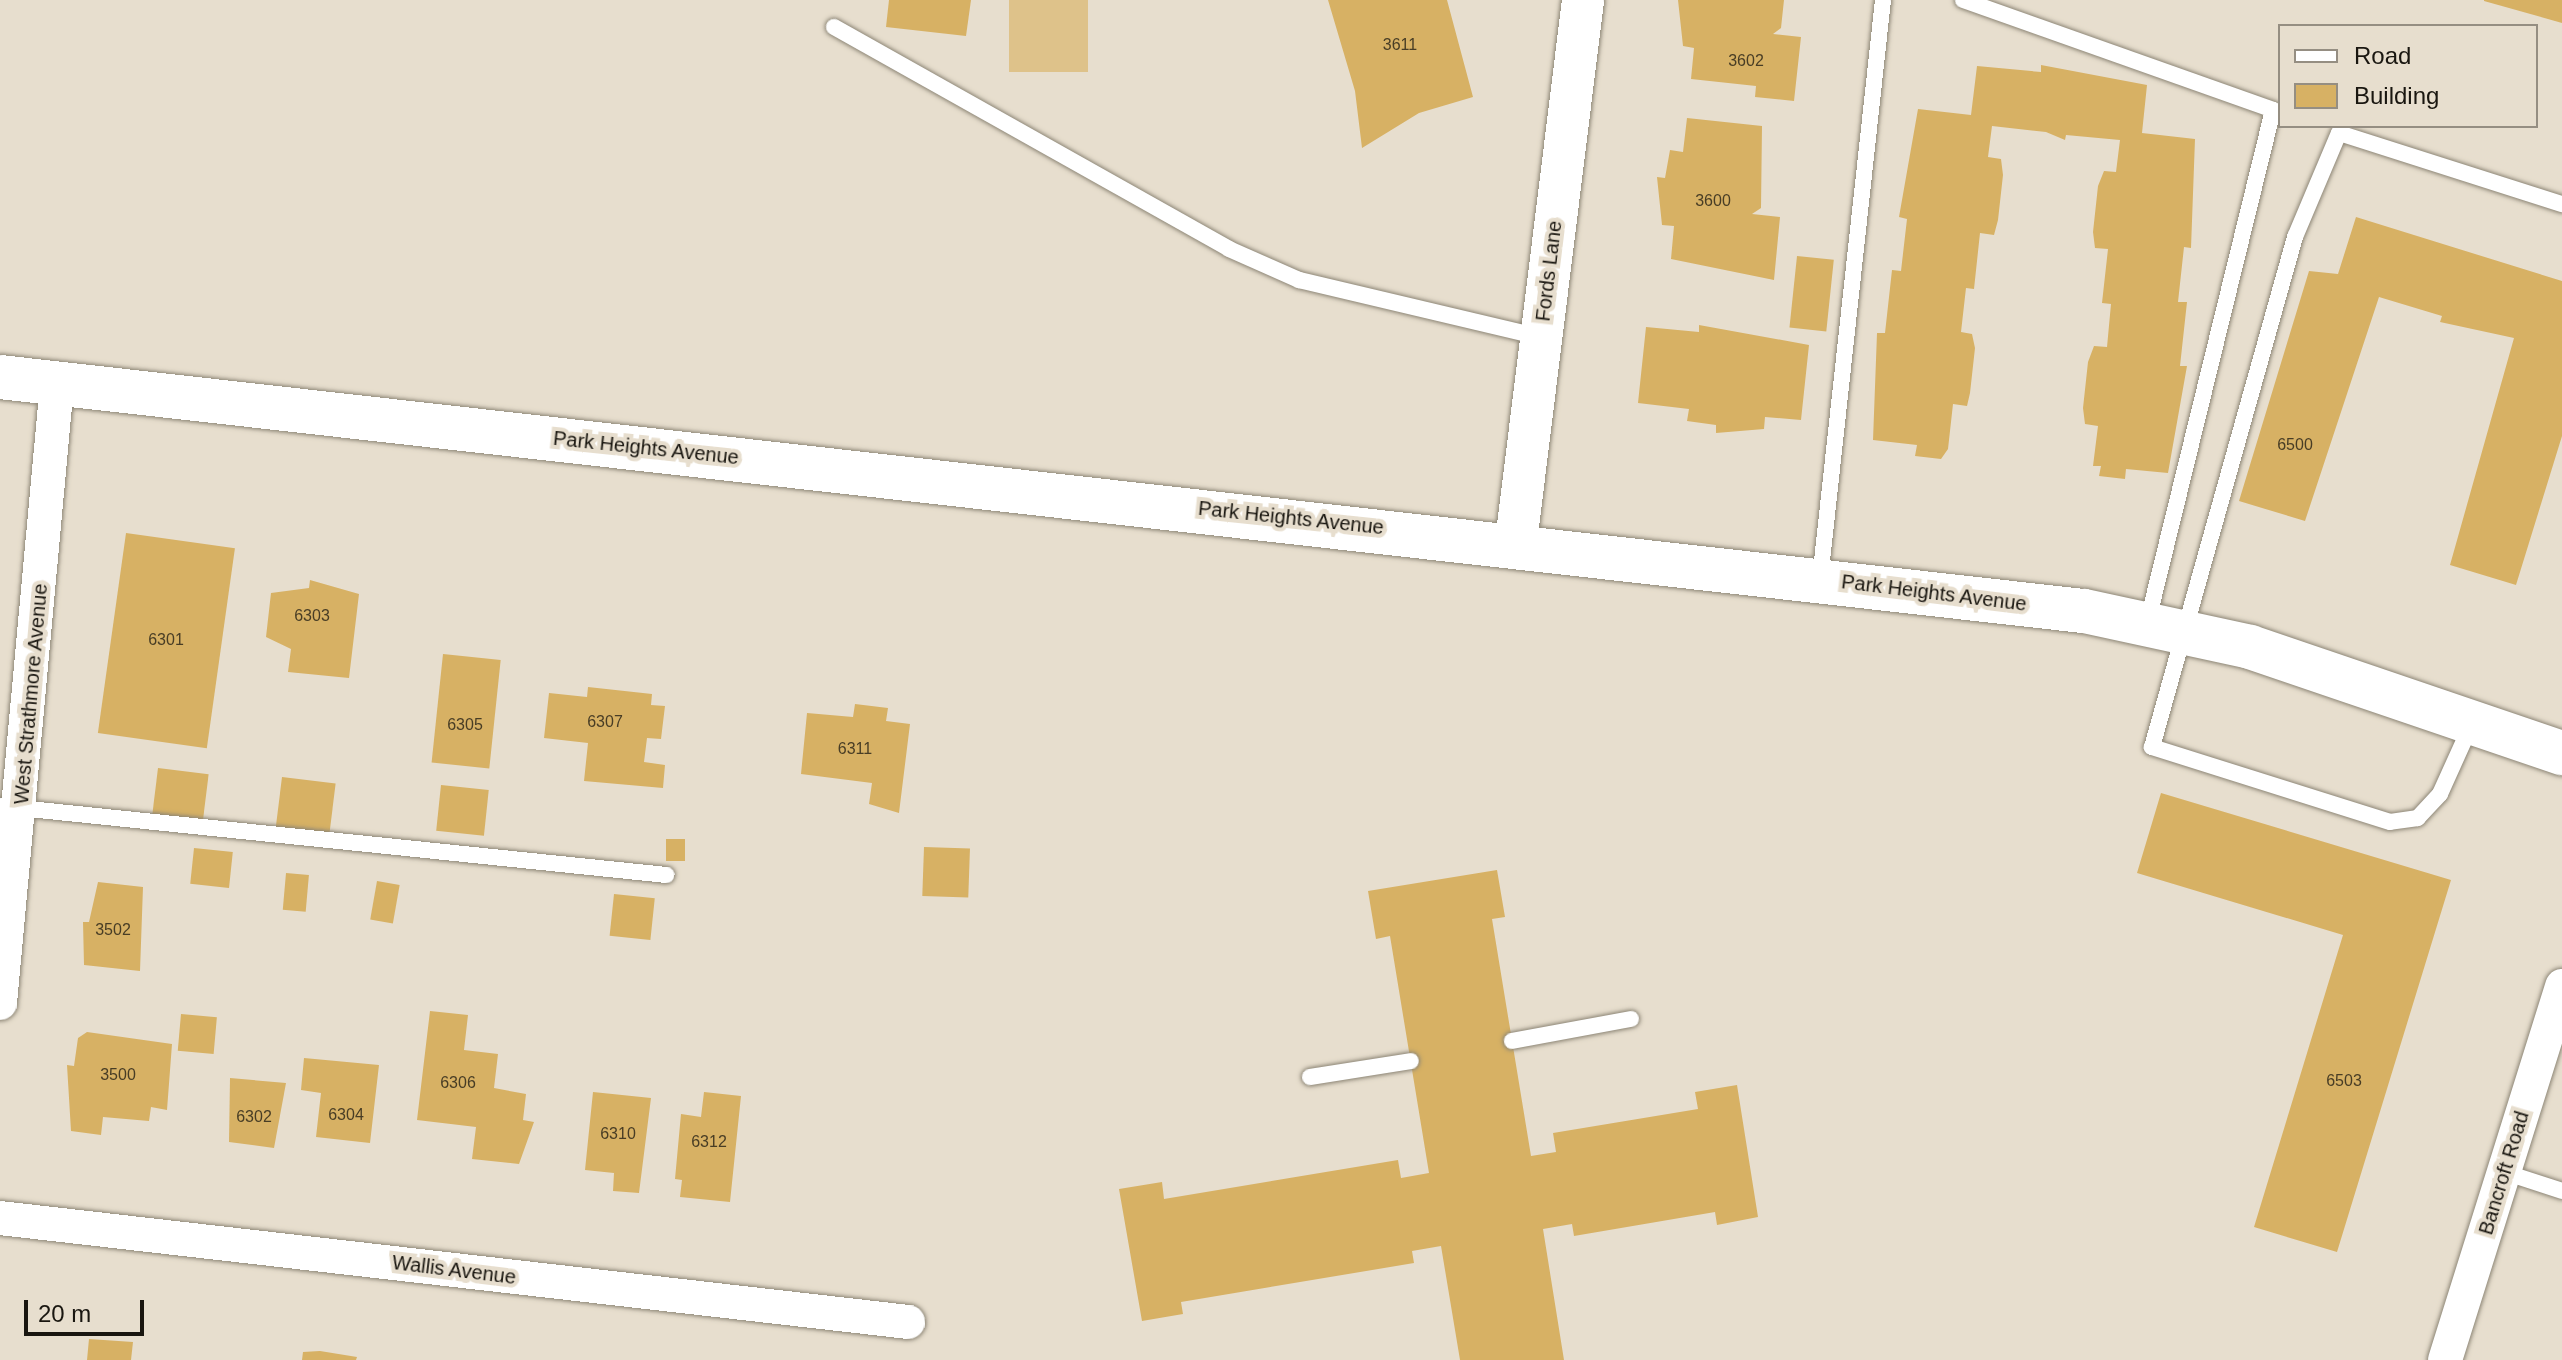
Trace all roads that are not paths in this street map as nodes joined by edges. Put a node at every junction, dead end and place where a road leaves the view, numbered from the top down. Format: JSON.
{"nodes":[{"id":1,"x":1583,"y":0,"type":"edge"},
{"id":2,"x":1883,"y":0,"type":"edge"},
{"id":3,"x":1963,"y":0,"type":"edge"},
{"id":4,"x":834,"y":27,"type":"dead end"},
{"id":5,"x":2562,"y":204,"type":"edge"},
{"id":6,"x":1541,"y":337,"type":"junction"},
{"id":7,"x":0,"y":377,"type":"edge"},
{"id":8,"x":57,"y":384,"type":"junction"},
{"id":9,"x":1516,"y":542,"type":"junction"},
{"id":10,"x":1820,"y":579,"type":"junction"},
{"id":11,"x":2146,"y":625,"type":"junction"},
{"id":12,"x":2189,"y":632,"type":"junction"},
{"id":13,"x":2472,"y":723,"type":"junction"},
{"id":14,"x":2562,"y":753,"type":"edge"},
{"id":15,"x":11,"y":806,"type":"edge"},
{"id":16,"x":666,"y":875,"type":"dead end"},
{"id":17,"x":2562,"y":986,"type":"edge"},
{"id":18,"x":0,"y":1003,"type":"edge"},
{"id":19,"x":1631,"y":1019,"type":"dead end"},
{"id":20,"x":1512,"y":1041,"type":"dead end"},
{"id":21,"x":1411,"y":1061,"type":"dead end"},
{"id":22,"x":1310,"y":1077,"type":"dead end"},
{"id":23,"x":2504,"y":1172,"type":"junction"},
{"id":24,"x":2562,"y":1191,"type":"edge"},
{"id":25,"x":0,"y":1218,"type":"edge"},
{"id":26,"x":908,"y":1322,"type":"dead end"},
{"id":27,"x":2445,"y":1360,"type":"edge"}],
"edges":[{"from":1,"to":6,"type":"street","name":"Fords Lane"},
{"from":2,"to":10,"type":"lane"},
{"from":3,"to":11,"type":"lane"},
{"from":4,"to":6,"type":"lane"},
{"from":5,"to":12,"type":"lane"},
{"from":6,"to":9,"type":"street","name":"Fords Lane"},
{"from":7,"to":8,"type":"main road","name":"Park Heights Avenue"},
{"from":8,"to":9,"type":"main road","name":"Park Heights Avenue"},
{"from":8,"to":15,"type":"street","name":"West Strathmore Avenue"},
{"from":9,"to":10,"type":"main road","name":"Park Heights Avenue"},
{"from":10,"to":11,"type":"main road","name":"Park Heights Avenue"},
{"from":11,"to":12,"type":"main road","name":"Park Heights Avenue"},
{"from":12,"to":13,"type":"main road","name":"Park Heights Avenue"},
{"from":12,"to":13,"type":"lane"},
{"from":13,"to":14,"type":"main road","name":"Park Heights Avenue"},
{"from":15,"to":16,"type":"lane"},
{"from":15,"to":18,"type":"street","name":"West Strathmore Avenue"},
{"from":17,"to":23,"type":"street","name":"Bancroft Road"},
{"from":19,"to":20,"type":"lane"},
{"from":21,"to":22,"type":"lane"},
{"from":23,"to":24,"type":"lane"},
{"from":23,"to":27,"type":"street","name":"Bancroft Road"},
{"from":25,"to":26,"type":"street","name":"Wallis Avenue"}]}
